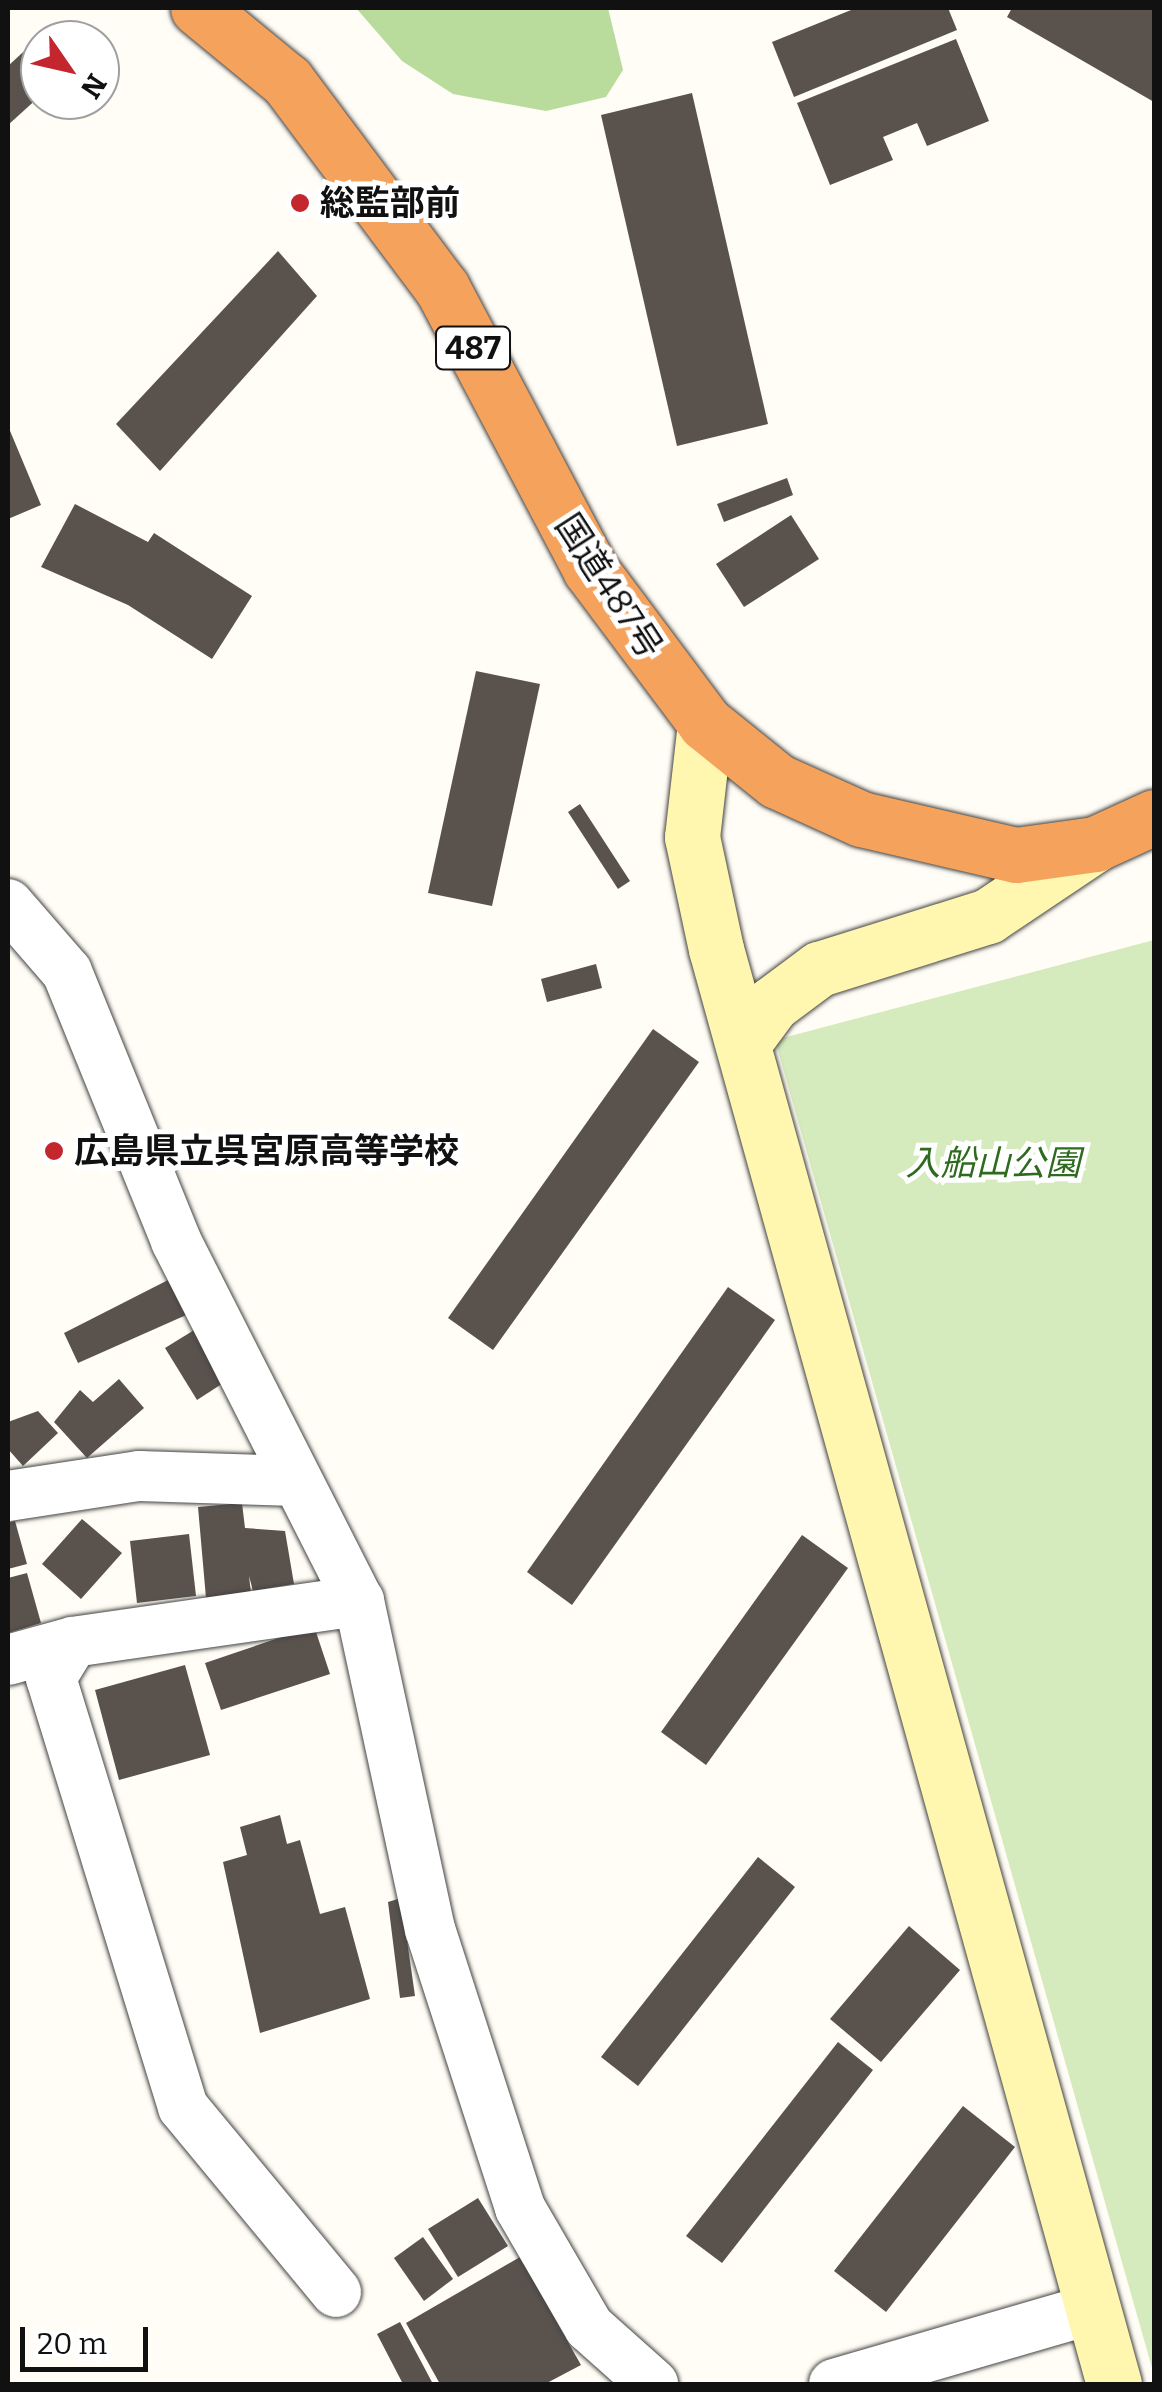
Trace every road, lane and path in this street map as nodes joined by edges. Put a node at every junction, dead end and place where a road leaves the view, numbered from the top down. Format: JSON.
{"nodes":[{"id":1,"x":198,"y":8,"type":"edge"},
{"id":2,"x":705,"y":723,"type":"junction"},
{"id":3,"x":1154,"y":817,"type":"edge"},
{"id":4,"x":1095,"y":844,"type":"junction"},
{"id":5,"x":8,"y":904,"type":"edge"},
{"id":6,"x":744,"y":1042,"type":"junction"},
{"id":7,"x":295,"y":1481,"type":"junction"},
{"id":8,"x":8,"y":1496,"type":"edge"},
{"id":9,"x":359,"y":1601,"type":"junction"},
{"id":10,"x":72,"y":1642,"type":"junction"},
{"id":11,"x":8,"y":1660,"type":"edge"},
{"id":12,"x":336,"y":2292,"type":"dead end"},
{"id":13,"x":1092,"y":2309,"type":"junction"},
{"id":14,"x":654,"y":2384,"type":"edge"},
{"id":15,"x":834,"y":2384,"type":"edge"},
{"id":16,"x":1114,"y":2384,"type":"edge"}],
"edges":[{"from":1,"to":2,"type":"highway","name":"国道487号","number":"487"},
{"from":2,"to":4,"type":"highway","name":"国道487号","number":"487"},
{"from":2,"to":6,"type":"street"},
{"from":3,"to":4,"type":"highway","name":"国道487号","number":"487"},
{"from":4,"to":6,"type":"street"},
{"from":5,"to":7,"type":"street"},
{"from":6,"to":13,"type":"street"},
{"from":7,"to":8,"type":"street"},
{"from":7,"to":9,"type":"street"},
{"from":9,"to":10,"type":"street"},
{"from":9,"to":14,"type":"street"},
{"from":10,"to":11,"type":"street"},
{"from":10,"to":12,"type":"street"},
{"from":13,"to":15,"type":"street"},
{"from":13,"to":16,"type":"street"}]}
